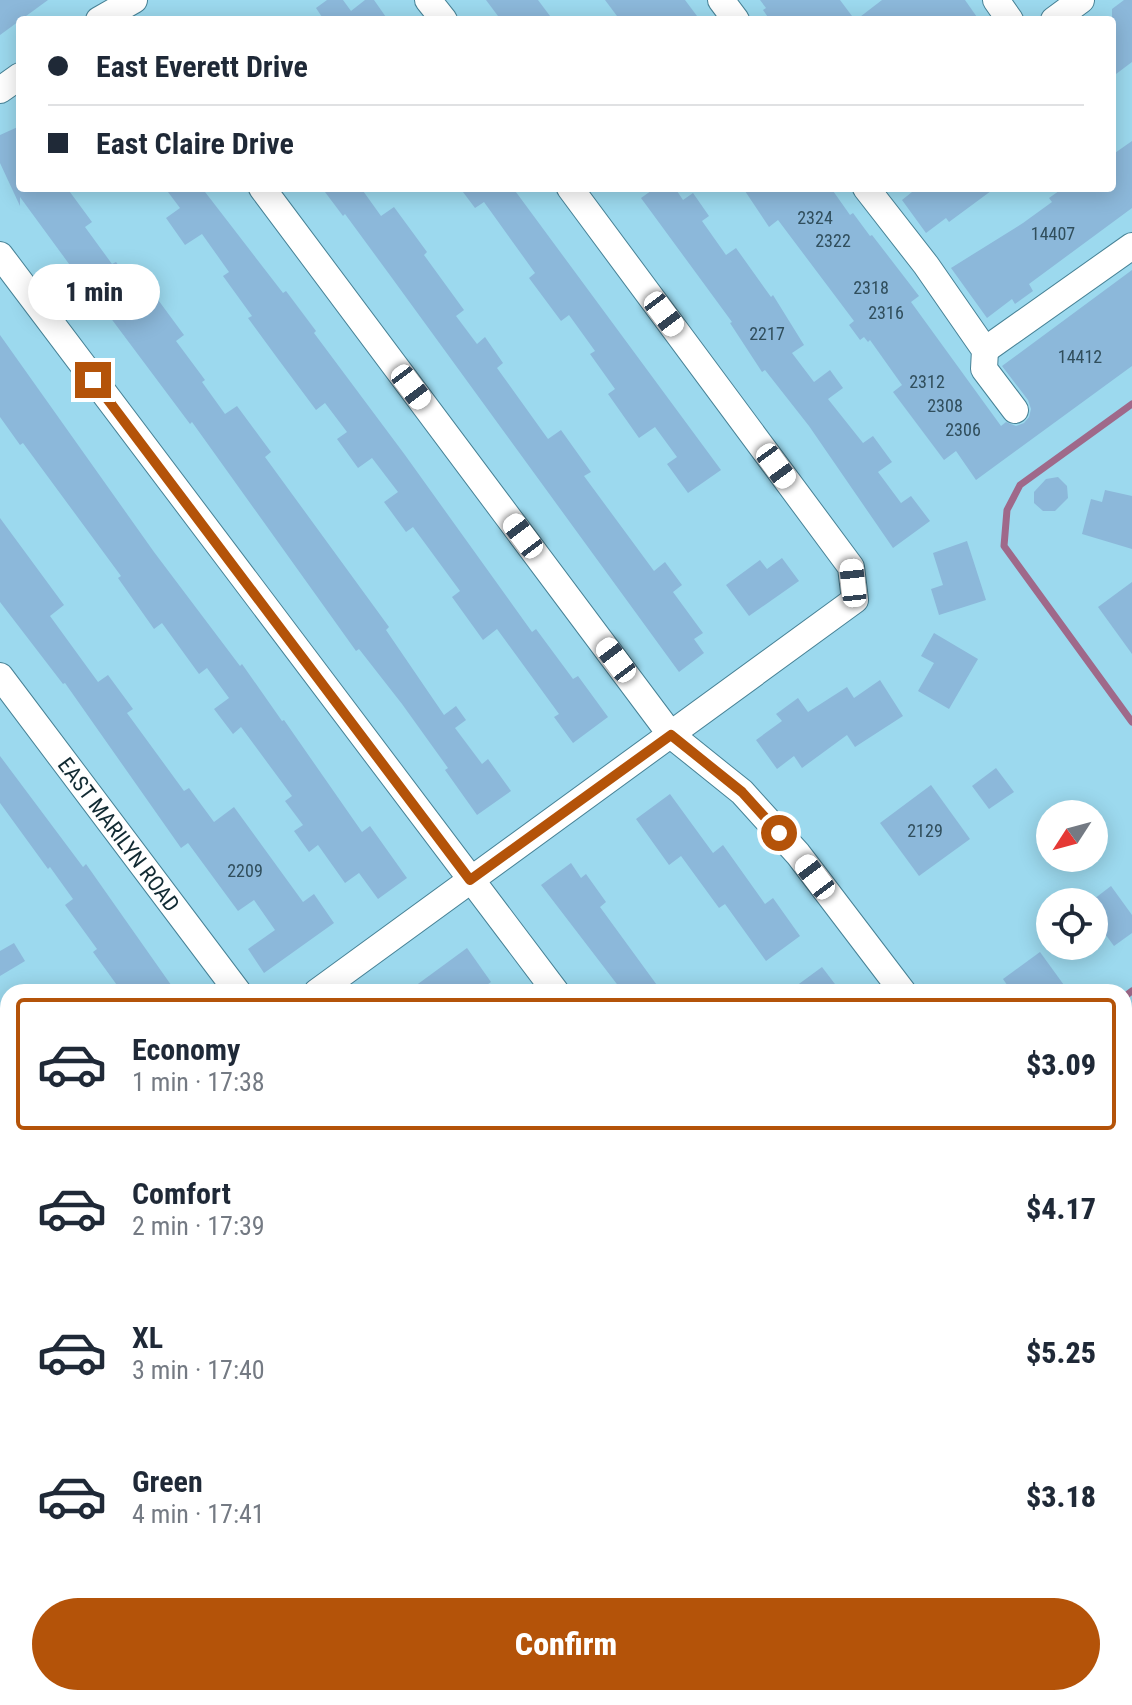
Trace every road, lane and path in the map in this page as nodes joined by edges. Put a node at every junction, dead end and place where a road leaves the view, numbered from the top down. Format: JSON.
{"nodes":[{"id":1,"x":428,"y":0,"type":"edge"},
{"id":2,"x":1081,"y":0,"type":"edge"},
{"id":3,"x":132,"y":8,"type":"edge"},
{"id":4,"x":110,"y":16,"type":"edge"},
{"id":5,"x":441,"y":16,"type":"edge"},
{"id":6,"x":1059,"y":16,"type":"edge"},
{"id":7,"x":265,"y":192,"type":"edge"},
{"id":8,"x":573,"y":192,"type":"edge"},
{"id":9,"x":869,"y":192,"type":"edge"},
{"id":10,"x":1132,"y":246,"type":"edge"},
{"id":11,"x":0,"y":255,"type":"edge"},
{"id":12,"x":985,"y":350,"type":"junction"},
{"id":13,"x":1015,"y":410,"type":"dead end"},
{"id":14,"x":0,"y":676,"type":"edge"},
{"id":15,"x":671,"y":735,"type":"junction"},
{"id":16,"x":470,"y":880,"type":"junction"},
{"id":17,"x":232,"y":984,"type":"edge"},
{"id":18,"x":328,"y":984,"type":"edge"},
{"id":19,"x":550,"y":984,"type":"edge"},
{"id":20,"x":897,"y":984,"type":"edge"}],
"edges":[{"from":1,"to":5,"type":"street"},
{"from":2,"to":6,"type":"street"},
{"from":3,"to":4,"type":"street"},
{"from":7,"to":15,"type":"street"},
{"from":8,"to":15,"type":"street"},
{"from":9,"to":12,"type":"street"},
{"from":10,"to":12,"type":"street"},
{"from":11,"to":16,"type":"street"},
{"from":12,"to":13,"type":"street"},
{"from":14,"to":17,"type":"street","name":"EAST MARILYN ROAD"},
{"from":15,"to":16,"type":"street"},
{"from":15,"to":20,"type":"street"},
{"from":16,"to":18,"type":"street"},
{"from":16,"to":19,"type":"street"}]}
